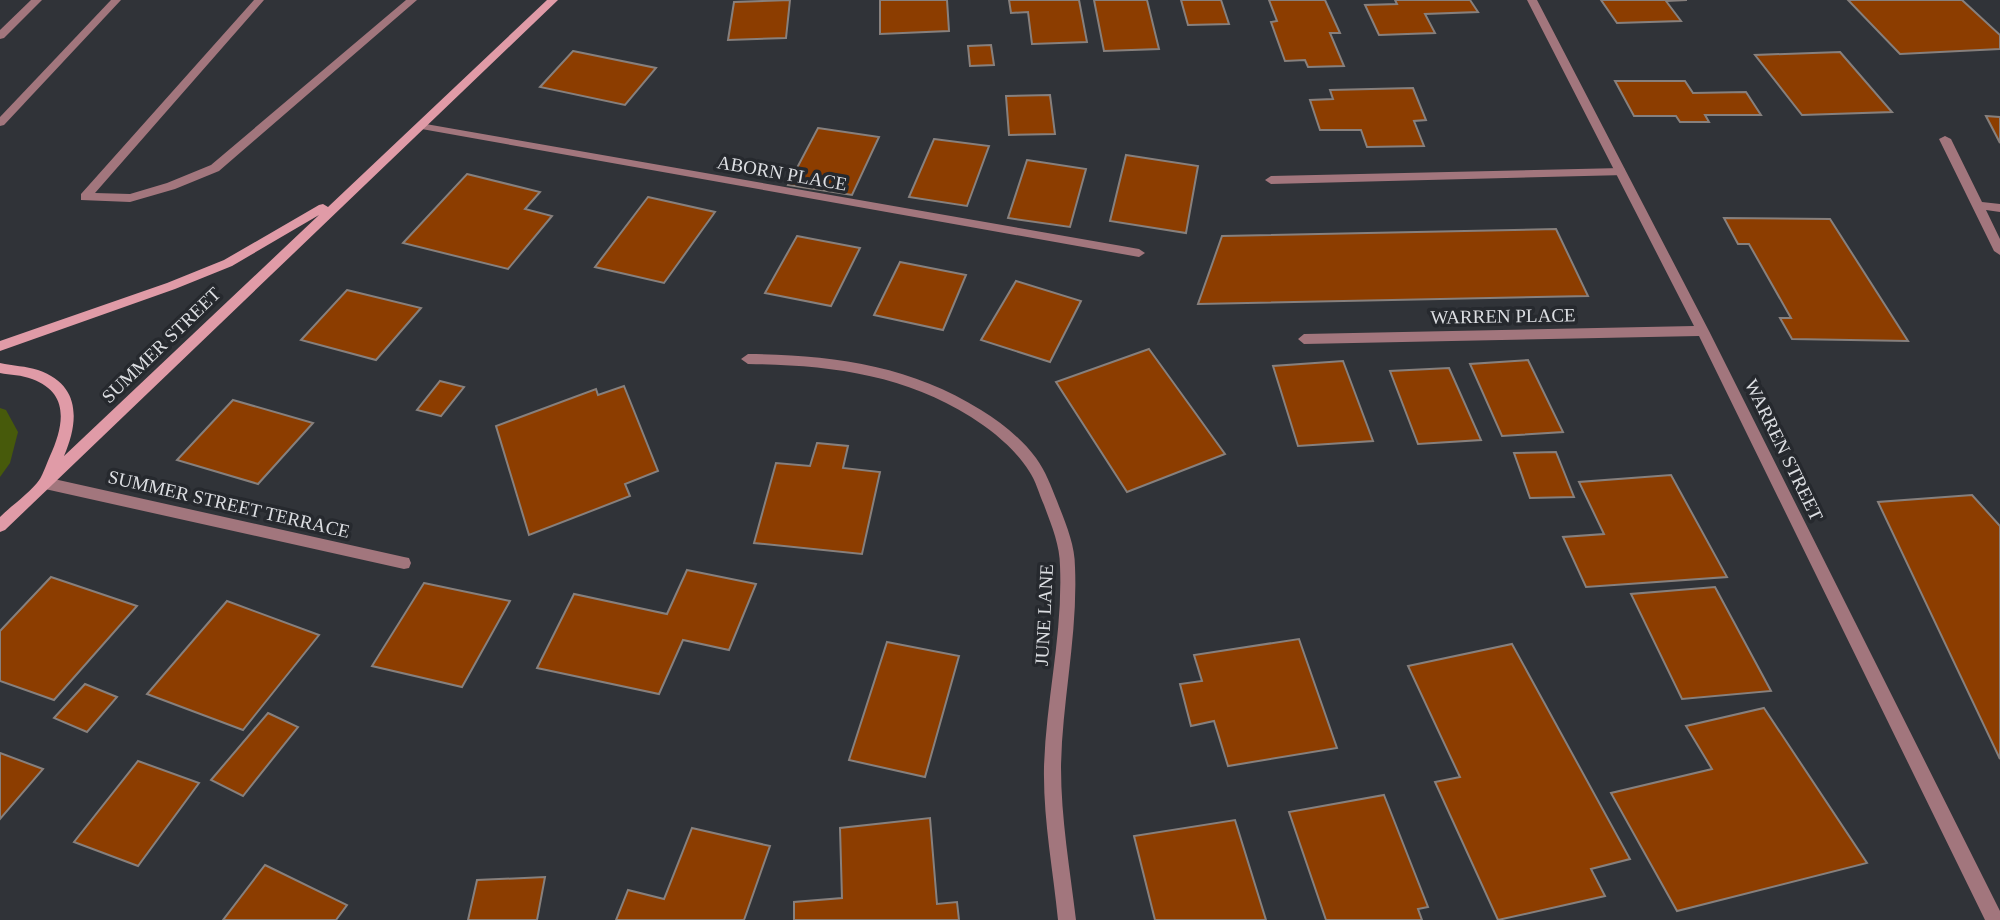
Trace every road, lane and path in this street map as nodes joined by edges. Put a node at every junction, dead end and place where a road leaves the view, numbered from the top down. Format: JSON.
{"nodes":[{"id":1,"x":37,"y":0,"type":"edge"},
{"id":2,"x":116,"y":0,"type":"edge"},
{"id":3,"x":259,"y":0,"type":"edge"},
{"id":4,"x":412,"y":0,"type":"edge"},
{"id":5,"x":553,"y":0,"type":"edge"},
{"id":6,"x":1532,"y":0,"type":"edge"},
{"id":7,"x":0,"y":36,"type":"edge"},
{"id":8,"x":0,"y":123,"type":"edge"},
{"id":9,"x":420,"y":126,"type":"junction"},
{"id":10,"x":1945,"y":139,"type":"dead end"},
{"id":11,"x":1620,"y":172,"type":"junction"},
{"id":12,"x":1271,"y":180,"type":"dead end"},
{"id":13,"x":348,"y":193,"type":"junction"},
{"id":14,"x":1978,"y":205,"type":"junction"},
{"id":15,"x":2000,"y":208,"type":"edge"},
{"id":16,"x":2000,"y":251,"type":"edge"},
{"id":17,"x":1139,"y":253,"type":"dead end"},
{"id":18,"x":1703,"y":331,"type":"junction"},
{"id":19,"x":1304,"y":339,"type":"dead end"},
{"id":20,"x":0,"y":346,"type":"edge"},
{"id":21,"x":748,"y":359,"type":"dead end"},
{"id":22,"x":0,"y":368,"type":"edge"},
{"id":23,"x":45,"y":483,"type":"junction"},
{"id":24,"x":0,"y":526,"type":"edge"},
{"id":25,"x":404,"y":563,"type":"dead end"},
{"id":26,"x":1068,"y":920,"type":"edge"},
{"id":27,"x":1995,"y":920,"type":"edge"}],
"edges":[{"from":1,"to":7,"type":"street"},
{"from":2,"to":8,"type":"street"},
{"from":3,"to":4,"type":"street"},
{"from":5,"to":9,"type":"main road","name":"SUMMER STREET"},
{"from":6,"to":11,"type":"street","name":"WARREN STREET"},
{"from":9,"to":13,"type":"main road","name":"SUMMER STREET"},
{"from":9,"to":17,"type":"street","name":"ABORN PLACE"},
{"from":10,"to":14,"type":"street"},
{"from":11,"to":12,"type":"street"},
{"from":11,"to":18,"type":"street","name":"WARREN STREET"},
{"from":13,"to":20,"type":"main road","name":"SUMMER STREET"},
{"from":13,"to":23,"type":"main road","name":"SUMMER STREET"},
{"from":14,"to":15,"type":"street"},
{"from":14,"to":16,"type":"street"},
{"from":18,"to":19,"type":"street","name":"WARREN PLACE"},
{"from":18,"to":27,"type":"street","name":"WARREN STREET"},
{"from":21,"to":26,"type":"street","name":"JUNE LANE"},
{"from":22,"to":23,"type":"main road"},
{"from":23,"to":24,"type":"main road","name":"SUMMER STREET"},
{"from":23,"to":25,"type":"street","name":"SUMMER STREET TERRACE"}]}
